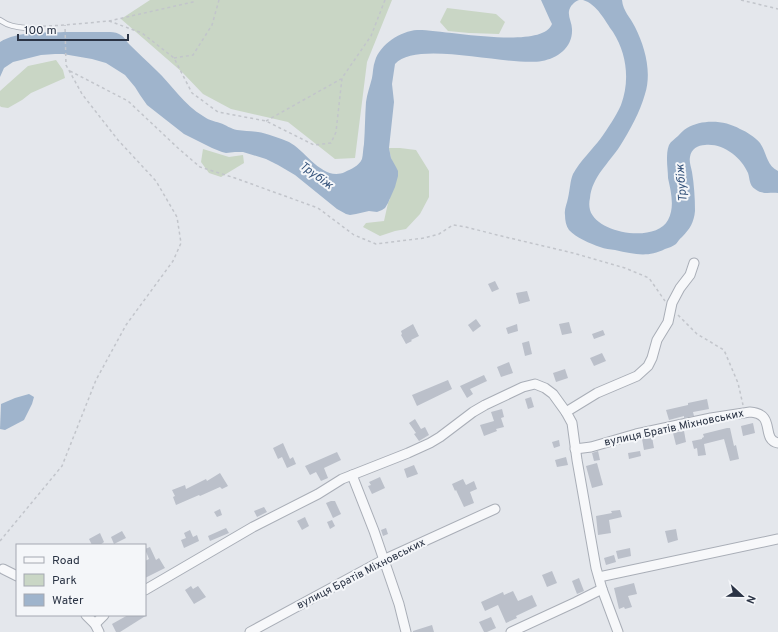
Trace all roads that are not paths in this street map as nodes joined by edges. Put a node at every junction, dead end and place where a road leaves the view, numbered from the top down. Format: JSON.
{"nodes":[{"id":1,"x":0,"y":20,"type":"edge"},
{"id":2,"x":26,"y":28,"type":"road end"},
{"id":3,"x":694,"y":263,"type":"dead end"},
{"id":4,"x":566,"y":412,"type":"junction"},
{"id":5,"x":778,"y":443,"type":"edge"},
{"id":6,"x":575,"y":449,"type":"junction"},
{"id":7,"x":352,"y":475,"type":"junction"},
{"id":8,"x":495,"y":509,"type":"dead end"},
{"id":9,"x":778,"y":539,"type":"edge"},
{"id":10,"x":383,"y":560,"type":"junction"},
{"id":11,"x":3,"y":569,"type":"dead end"},
{"id":12,"x":16,"y":576,"type":"edge"},
{"id":13,"x":599,"y":577,"type":"junction"},
{"id":14,"x":146,"y":589,"type":"edge"},
{"id":15,"x":602,"y":589,"type":"junction"},
{"id":16,"x":87,"y":616,"type":"edge"},
{"id":17,"x":103,"y":616,"type":"edge"},
{"id":18,"x":97,"y":628,"type":"edge"},
{"id":19,"x":250,"y":632,"type":"edge"},
{"id":20,"x":406,"y":632,"type":"edge"},
{"id":21,"x":511,"y":632,"type":"edge"},
{"id":22,"x":618,"y":632,"type":"edge"}],
"edges":[{"from":1,"to":2,"type":"lane"},
{"from":3,"to":4,"type":"street"},
{"from":4,"to":6,"type":"street"},
{"from":4,"to":7,"type":"street"},
{"from":5,"to":6,"type":"street","name":"вулиця Братів Міхновських"},
{"from":6,"to":13,"type":"street"},
{"from":7,"to":10,"type":"street"},
{"from":7,"to":14,"type":"street"},
{"from":8,"to":10,"type":"street","name":"вулиця Братів Міхновських"},
{"from":9,"to":13,"type":"street"},
{"from":10,"to":19,"type":"street","name":"вулиця Братів Міхновських"},
{"from":10,"to":20,"type":"street"},
{"from":11,"to":12,"type":"street"},
{"from":13,"to":15,"type":"street"},
{"from":15,"to":21,"type":"street"},
{"from":15,"to":22,"type":"street"},
{"from":16,"to":18,"type":"street"},
{"from":17,"to":18,"type":"street"}]}
